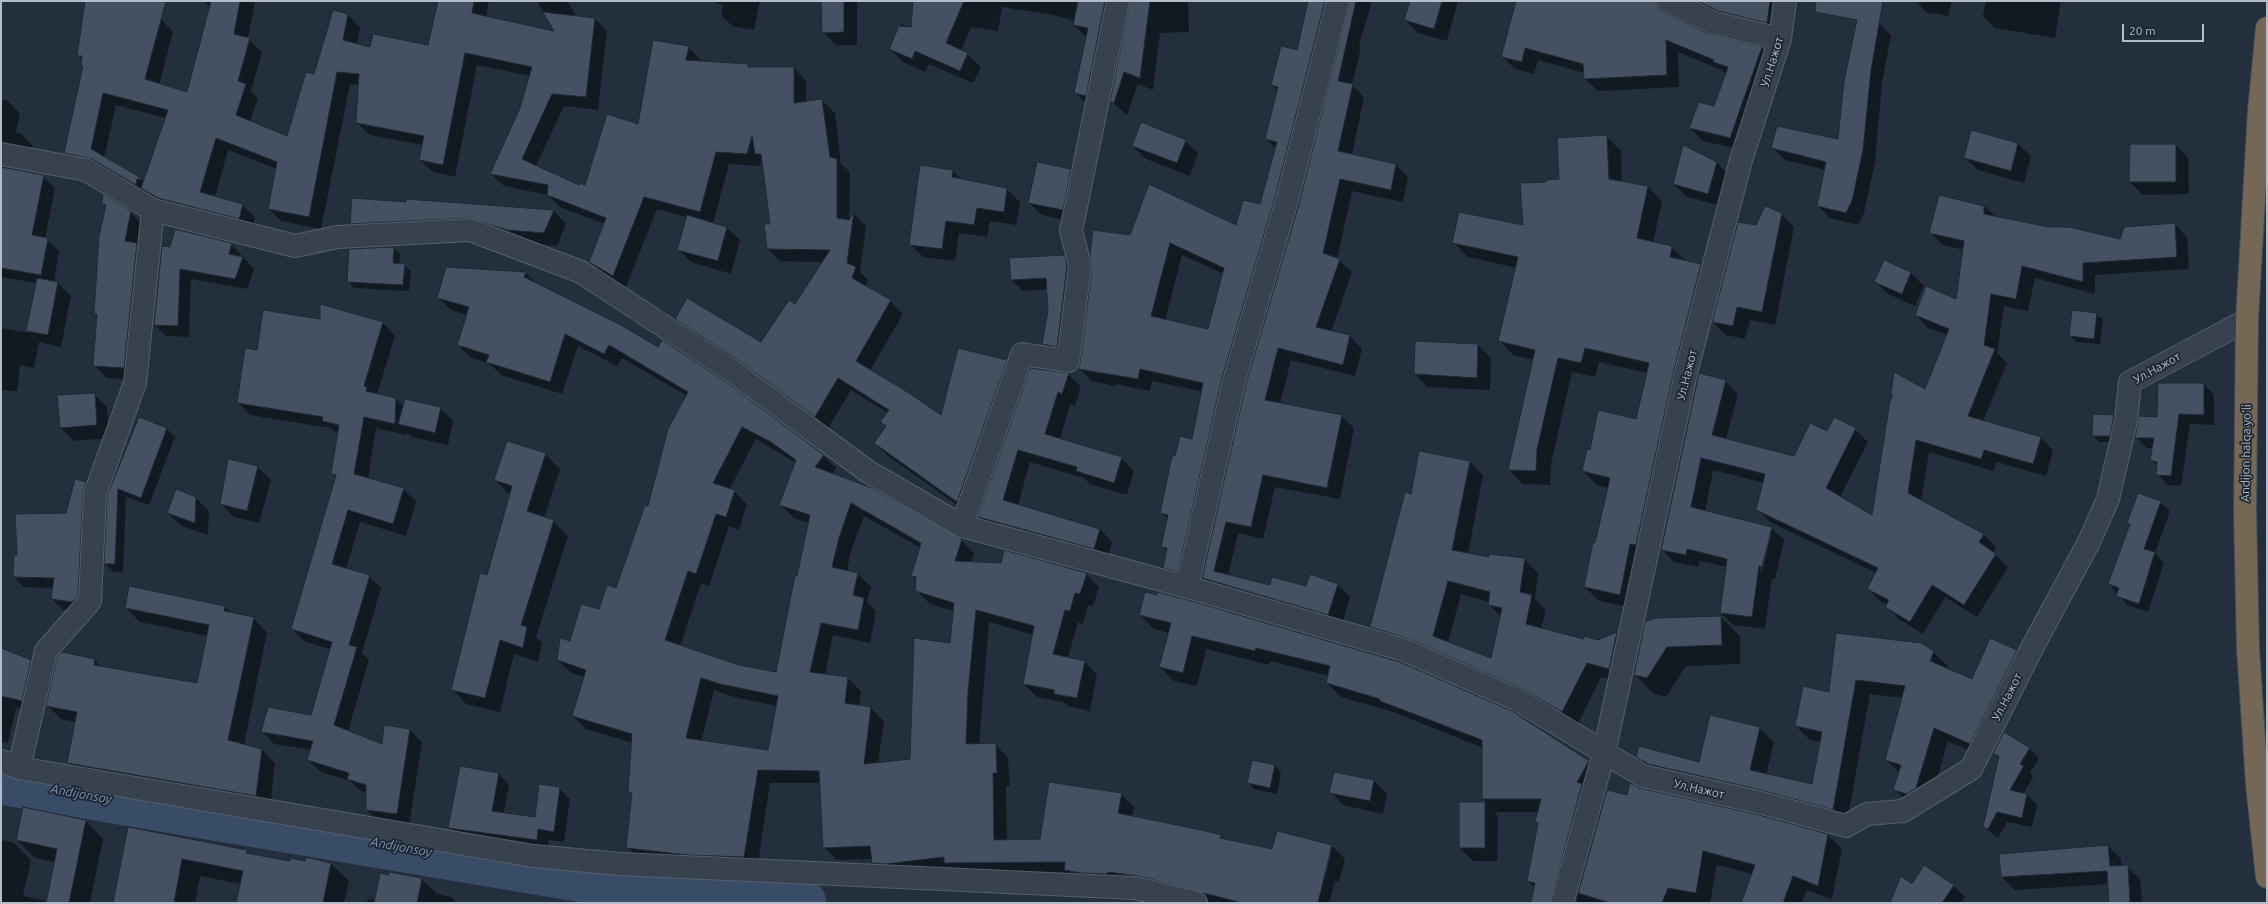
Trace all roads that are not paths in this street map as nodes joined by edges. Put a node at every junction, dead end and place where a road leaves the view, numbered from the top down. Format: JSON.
{"nodes":[{"id":1,"x":1118,"y":1,"type":"edge"},
{"id":2,"x":1338,"y":1,"type":"edge"},
{"id":3,"x":1668,"y":1,"type":"edge"},
{"id":4,"x":1785,"y":1,"type":"edge"},
{"id":5,"x":2267,"y":28,"type":"edge"},
{"id":6,"x":1780,"y":39,"type":"junction"},
{"id":7,"x":1,"y":154,"type":"edge"},
{"id":8,"x":153,"y":210,"type":"junction"},
{"id":9,"x":2247,"y":320,"type":"junction"},
{"id":10,"x":962,"y":526,"type":"junction"},
{"id":11,"x":1187,"y":587,"type":"junction"},
{"id":12,"x":1604,"y":753,"type":"junction"},
{"id":13,"x":10,"y":765,"type":"edge"},
{"id":14,"x":2262,"y":781,"type":"edge"},
{"id":15,"x":2267,"y":877,"type":"edge"},
{"id":16,"x":1196,"y":903,"type":"edge"},
{"id":17,"x":1562,"y":903,"type":"edge"}],
"edges":[{"from":1,"to":10,"type":"street"},
{"from":2,"to":11,"type":"street"},
{"from":3,"to":6,"type":"street"},
{"from":4,"to":6,"type":"street","name":"Ул.Нажот"},
{"from":5,"to":9,"type":"highway","name":"Andijon halqa yo‘li"},
{"from":6,"to":12,"type":"street","name":"Ул.Нажот"},
{"from":7,"to":8,"type":"street"},
{"from":8,"to":10,"type":"street"},
{"from":8,"to":13,"type":"street"},
{"from":9,"to":12,"type":"street","name":"Ул.Нажот"},
{"from":9,"to":14,"type":"highway","name":"Andijon halqa yo‘li"},
{"from":10,"to":11,"type":"street"},
{"from":11,"to":12,"type":"street"},
{"from":12,"to":17,"type":"street","name":"Ул.Нажот"},
{"from":13,"to":16,"type":"street"},
{"from":14,"to":15,"type":"highway","name":"Andijon halqa yo‘li"}]}
